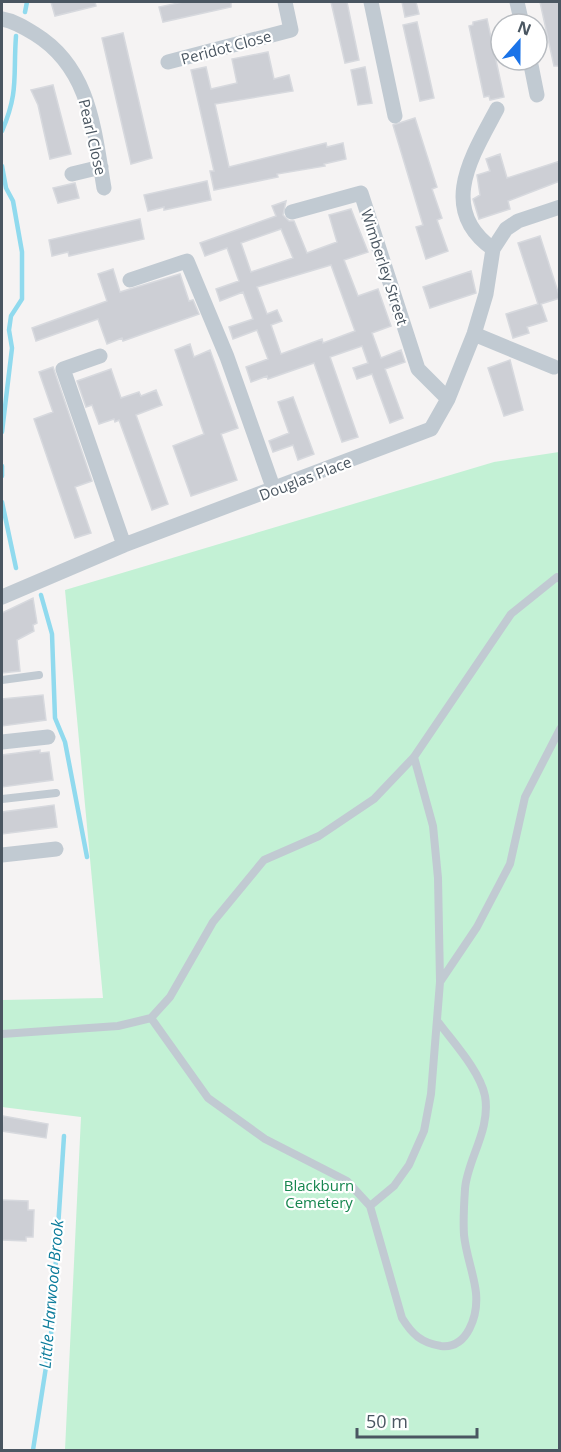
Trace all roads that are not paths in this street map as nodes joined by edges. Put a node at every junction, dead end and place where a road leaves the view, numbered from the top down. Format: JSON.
{"nodes":[{"id":1,"x":285,"y":2,"type":"edge"},
{"id":2,"x":372,"y":2,"type":"edge"},
{"id":3,"x":2,"y":20,"type":"edge"},
{"id":4,"x":168,"y":62,"type":"dead end"},
{"id":5,"x":532,"y":72,"type":"edge"},
{"id":6,"x":537,"y":94,"type":"dead end"},
{"id":7,"x":497,"y":109,"type":"dead end"},
{"id":8,"x":395,"y":116,"type":"dead end"},
{"id":9,"x":101,"y":166,"type":"junction"},
{"id":10,"x":72,"y":174,"type":"dead end"},
{"id":11,"x":104,"y":188,"type":"dead end"},
{"id":12,"x":559,"y":208,"type":"edge"},
{"id":13,"x":292,"y":212,"type":"dead end"},
{"id":14,"x":493,"y":249,"type":"junction"},
{"id":15,"x":130,"y":280,"type":"dead end"},
{"id":16,"x":474,"y":334,"type":"junction"},
{"id":17,"x":100,"y":356,"type":"dead end"},
{"id":18,"x":554,"y":367,"type":"dead end"},
{"id":19,"x":448,"y":399,"type":"junction"},
{"id":20,"x":274,"y":490,"type":"junction"},
{"id":21,"x":124,"y":545,"type":"junction"},
{"id":22,"x":560,"y":579,"type":"edge"},
{"id":23,"x":2,"y":597,"type":"edge"},
{"id":24,"x":39,"y":675,"type":"dead end"},
{"id":25,"x":2,"y":680,"type":"edge"},
{"id":26,"x":560,"y":729,"type":"edge"},
{"id":27,"x":48,"y":737,"type":"dead end"},
{"id":28,"x":2,"y":742,"type":"edge"},
{"id":29,"x":414,"y":758,"type":"junction"},
{"id":30,"x":56,"y":793,"type":"dead end"},
{"id":31,"x":2,"y":799,"type":"edge"},
{"id":32,"x":56,"y":849,"type":"dead end"},
{"id":33,"x":2,"y":855,"type":"edge"},
{"id":34,"x":440,"y":982,"type":"junction"},
{"id":35,"x":151,"y":1018,"type":"junction"},
{"id":36,"x":439,"y":1023,"type":"junction"},
{"id":37,"x":2,"y":1034,"type":"edge"},
{"id":38,"x":370,"y":1206,"type":"junction"}],
"edges":[{"from":1,"to":4,"type":"street","name":"Peridot Close"},
{"from":2,"to":8,"type":"street"},
{"from":3,"to":9,"type":"street","name":"Pearl Close"},
{"from":5,"to":6,"type":"street"},
{"from":7,"to":14,"type":"street"},
{"from":9,"to":10,"type":"street"},
{"from":9,"to":11,"type":"street","name":"Pearl Close"},
{"from":12,"to":14,"type":"street"},
{"from":13,"to":19,"type":"street","name":"Wimberley Street"},
{"from":14,"to":16,"type":"street","name":"Douglas Place"},
{"from":15,"to":20,"type":"street"},
{"from":16,"to":18,"type":"street"},
{"from":16,"to":19,"type":"street","name":"Douglas Place"},
{"from":17,"to":21,"type":"street"},
{"from":19,"to":20,"type":"street","name":"Douglas Place"},
{"from":20,"to":21,"type":"street","name":"Douglas Place"},
{"from":21,"to":23,"type":"street","name":"Douglas Place"},
{"from":22,"to":29,"type":"lane"},
{"from":24,"to":25,"type":"lane"},
{"from":26,"to":34,"type":"lane"},
{"from":27,"to":28,"type":"street"},
{"from":29,"to":34,"type":"lane"},
{"from":29,"to":35,"type":"lane"},
{"from":30,"to":31,"type":"lane"},
{"from":32,"to":33,"type":"street"},
{"from":34,"to":36,"type":"lane"},
{"from":35,"to":37,"type":"lane"},
{"from":35,"to":38,"type":"lane"},
{"from":36,"to":38,"type":"lane"},
{"from":36,"to":38,"type":"lane"}]}
